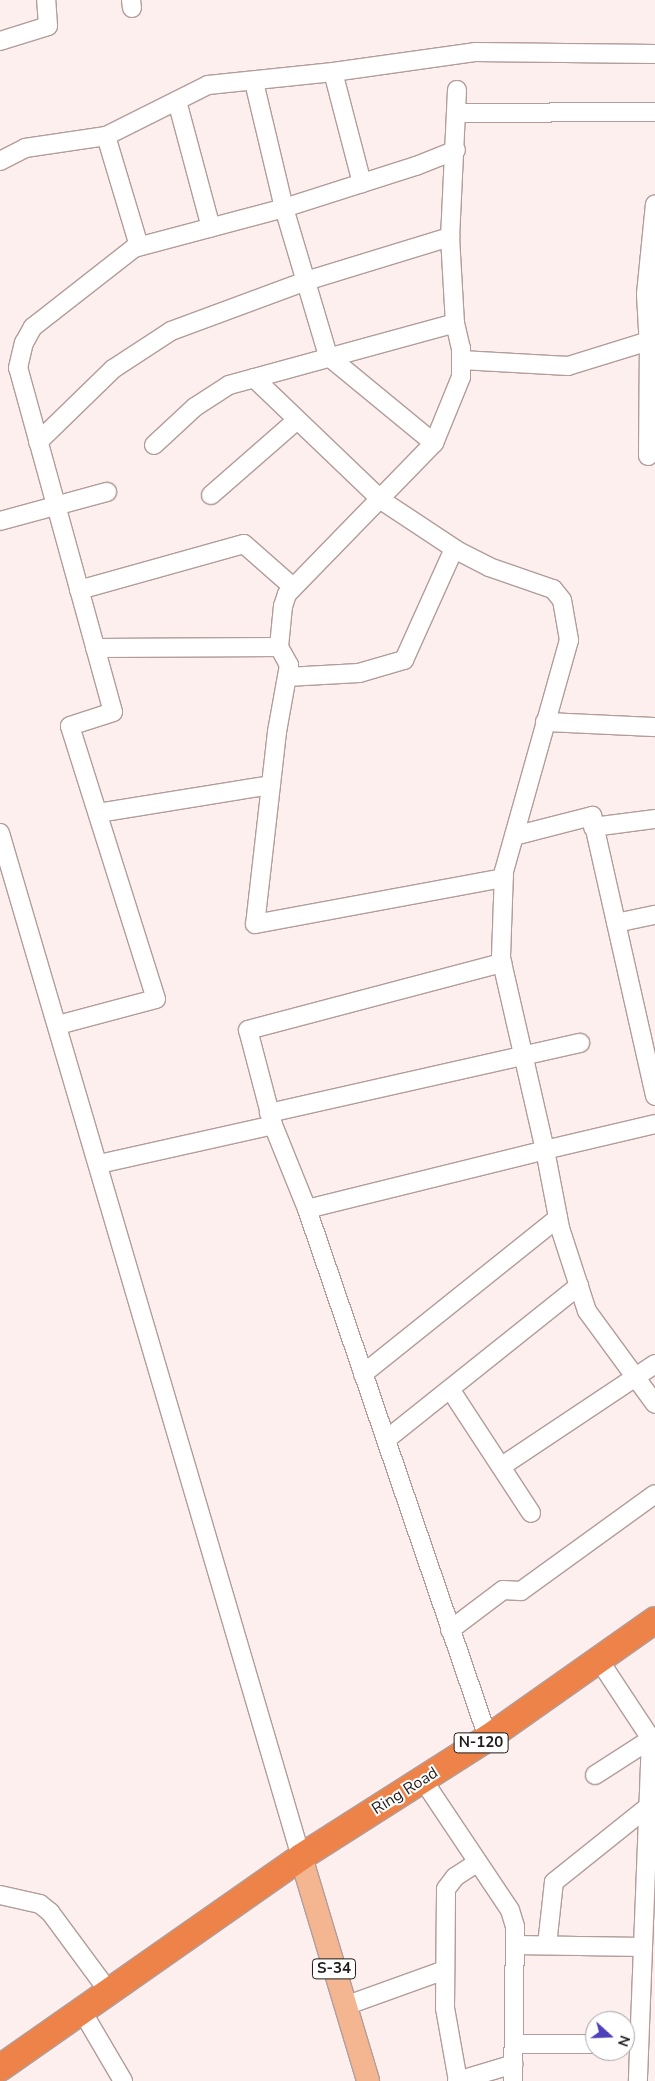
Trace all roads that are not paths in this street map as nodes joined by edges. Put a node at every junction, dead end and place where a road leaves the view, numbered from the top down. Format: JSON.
{"nodes":[{"id":1,"x":46,"y":0,"type":"edge"},
{"id":2,"x":0,"y":41,"type":"edge"},
{"id":3,"x":655,"y":54,"type":"edge"},
{"id":4,"x":333,"y":72,"type":"junction"},
{"id":5,"x":254,"y":82,"type":"junction"},
{"id":6,"x":456,"y":90,"type":"dead end"},
{"id":7,"x":177,"y":101,"type":"junction"},
{"id":8,"x":655,"y":112,"type":"edge"},
{"id":9,"x":456,"y":113,"type":"junction"},
{"id":10,"x":106,"y":136,"type":"junction"},
{"id":11,"x":456,"y":150,"type":"junction"},
{"id":12,"x":0,"y":160,"type":"edge"},
{"id":13,"x":362,"y":183,"type":"junction"},
{"id":14,"x":655,"y":204,"type":"edge"},
{"id":15,"x":284,"y":208,"type":"junction"},
{"id":16,"x":211,"y":228,"type":"junction"},
{"id":17,"x":450,"y":237,"type":"junction"},
{"id":18,"x":139,"y":246,"type":"junction"},
{"id":19,"x":306,"y":281,"type":"junction"},
{"id":20,"x":455,"y":323,"type":"junction"},
{"id":21,"x":652,"y":340,"type":"edge"},
{"id":22,"x":328,"y":356,"type":"junction"},
{"id":23,"x":461,"y":360,"type":"junction"},
{"id":24,"x":254,"y":378,"type":"junction"},
{"id":25,"x":297,"y":420,"type":"junction"},
{"id":26,"x":38,"y":442,"type":"junction"},
{"id":27,"x":434,"y":443,"type":"junction"},
{"id":28,"x":154,"y":445,"type":"dead end"},
{"id":29,"x":648,"y":456,"type":"dead end"},
{"id":30,"x":107,"y":492,"type":"dead end"},
{"id":31,"x":211,"y":495,"type":"dead end"},
{"id":32,"x":381,"y":500,"type":"junction"},
{"id":33,"x":56,"y":506,"type":"junction"},
{"id":34,"x":0,"y":521,"type":"edge"},
{"id":35,"x":454,"y":549,"type":"junction"},
{"id":36,"x":293,"y":587,"type":"junction"},
{"id":37,"x":79,"y":590,"type":"junction"},
{"id":38,"x":279,"y":647,"type":"junction"},
{"id":39,"x":95,"y":648,"type":"junction"},
{"id":40,"x":287,"y":677,"type":"junction"},
{"id":41,"x":545,"y":722,"type":"junction"},
{"id":42,"x":655,"y":727,"type":"edge"},
{"id":43,"x":271,"y":785,"type":"junction"},
{"id":44,"x":98,"y":813,"type":"junction"},
{"id":45,"x":655,"y":818,"type":"edge"},
{"id":46,"x":593,"y":827,"type":"junction"},
{"id":47,"x":0,"y":834,"type":"edge"},
{"id":48,"x":514,"y":836,"type":"junction"},
{"id":49,"x":504,"y":878,"type":"junction"},
{"id":50,"x":655,"y":916,"type":"edge"},
{"id":51,"x":616,"y":923,"type":"junction"},
{"id":52,"x":502,"y":963,"type":"junction"},
{"id":53,"x":58,"y":1025,"type":"junction"},
{"id":54,"x":580,"y":1042,"type":"dead end"},
{"id":55,"x":523,"y":1056,"type":"junction"},
{"id":56,"x":655,"y":1096,"type":"edge"},
{"id":57,"x":271,"y":1119,"type":"junction"},
{"id":58,"x":655,"y":1124,"type":"edge"},
{"id":59,"x":545,"y":1150,"type":"junction"},
{"id":60,"x":99,"y":1164,"type":"junction"},
{"id":61,"x":307,"y":1209,"type":"junction"},
{"id":62,"x":558,"y":1218,"type":"junction"},
{"id":63,"x":579,"y":1286,"type":"junction"},
{"id":64,"x":655,"y":1364,"type":"edge"},
{"id":65,"x":363,"y":1374,"type":"junction"},
{"id":66,"x":636,"y":1377,"type":"junction"},
{"id":67,"x":450,"y":1389,"type":"junction"},
{"id":68,"x":655,"y":1404,"type":"edge"},
{"id":69,"x":387,"y":1439,"type":"junction"},
{"id":70,"x":502,"y":1466,"type":"junction"},
{"id":71,"x":655,"y":1494,"type":"edge"},
{"id":72,"x":531,"y":1513,"type":"dead end"},
{"id":73,"x":655,"y":1620,"type":"edge"},
{"id":74,"x":450,"y":1630,"type":"junction"},
{"id":75,"x":599,"y":1660,"type":"junction"},
{"id":76,"x":488,"y":1738,"type":"junction"},
{"id":77,"x":651,"y":1739,"type":"junction"},
{"id":78,"x":595,"y":1775,"type":"dead end"},
{"id":79,"x":423,"y":1780,"type":"junction"},
{"id":80,"x":649,"y":1806,"type":"junction"},
{"id":81,"x":301,"y":1857,"type":"junction"},
{"id":82,"x":478,"y":1862,"type":"junction"},
{"id":83,"x":0,"y":1895,"type":"edge"},
{"id":84,"x":515,"y":1944,"type":"junction"},
{"id":85,"x":547,"y":1945,"type":"junction"},
{"id":86,"x":643,"y":1947,"type":"junction"},
{"id":87,"x":446,"y":1970,"type":"junction"},
{"id":88,"x":109,"y":1992,"type":"junction"},
{"id":89,"x":345,"y":2006,"type":"junction"},
{"id":90,"x":82,"y":2011,"type":"junction"},
{"id":91,"x":635,"y":2018,"type":"edge"},
{"id":92,"x":514,"y":2044,"type":"junction"},
{"id":93,"x":585,"y":2044,"type":"edge"},
{"id":94,"x":635,"y":2061,"type":"edge"},
{"id":95,"x":0,"y":2068,"type":"edge"},
{"id":96,"x":514,"y":2072,"type":"edge"},
{"id":97,"x":124,"y":2081,"type":"edge"},
{"id":98,"x":368,"y":2081,"type":"edge"},
{"id":99,"x":458,"y":2081,"type":"edge"},
{"id":100,"x":638,"y":2081,"type":"edge"}],
"edges":[{"from":1,"to":2,"type":"street"},
{"from":3,"to":4,"type":"street"},
{"from":4,"to":5,"type":"street"},
{"from":4,"to":13,"type":"street"},
{"from":5,"to":7,"type":"street"},
{"from":5,"to":15,"type":"street"},
{"from":6,"to":9,"type":"street"},
{"from":7,"to":10,"type":"street"},
{"from":7,"to":16,"type":"street"},
{"from":8,"to":9,"type":"street"},
{"from":9,"to":11,"type":"street"},
{"from":10,"to":12,"type":"street"},
{"from":10,"to":18,"type":"street"},
{"from":11,"to":13,"type":"street"},
{"from":11,"to":17,"type":"street"},
{"from":13,"to":15,"type":"street"},
{"from":14,"to":21,"type":"street"},
{"from":15,"to":16,"type":"street"},
{"from":15,"to":19,"type":"street"},
{"from":16,"to":18,"type":"street"},
{"from":17,"to":19,"type":"street"},
{"from":17,"to":20,"type":"street"},
{"from":18,"to":26,"type":"street"},
{"from":19,"to":22,"type":"street"},
{"from":19,"to":26,"type":"street"},
{"from":20,"to":22,"type":"street"},
{"from":20,"to":23,"type":"street"},
{"from":21,"to":23,"type":"street"},
{"from":21,"to":29,"type":"street"},
{"from":22,"to":24,"type":"street"},
{"from":22,"to":27,"type":"street"},
{"from":23,"to":27,"type":"street"},
{"from":24,"to":25,"type":"street"},
{"from":24,"to":28,"type":"street"},
{"from":25,"to":31,"type":"street"},
{"from":25,"to":32,"type":"street"},
{"from":26,"to":33,"type":"street"},
{"from":27,"to":32,"type":"street"},
{"from":30,"to":33,"type":"street"},
{"from":32,"to":35,"type":"street"},
{"from":32,"to":36,"type":"street"},
{"from":33,"to":34,"type":"street"},
{"from":33,"to":37,"type":"street"},
{"from":35,"to":40,"type":"street"},
{"from":35,"to":41,"type":"street"},
{"from":36,"to":37,"type":"street"},
{"from":36,"to":38,"type":"street"},
{"from":37,"to":39,"type":"street"},
{"from":38,"to":39,"type":"street"},
{"from":38,"to":40,"type":"street"},
{"from":39,"to":44,"type":"street"},
{"from":40,"to":43,"type":"street"},
{"from":41,"to":42,"type":"street"},
{"from":41,"to":48,"type":"street"},
{"from":43,"to":44,"type":"street"},
{"from":43,"to":49,"type":"street"},
{"from":44,"to":53,"type":"street"},
{"from":45,"to":46,"type":"street"},
{"from":46,"to":48,"type":"street"},
{"from":46,"to":51,"type":"street"},
{"from":47,"to":53,"type":"street"},
{"from":48,"to":49,"type":"street"},
{"from":49,"to":52,"type":"street"},
{"from":50,"to":51,"type":"street"},
{"from":51,"to":56,"type":"street"},
{"from":52,"to":55,"type":"street"},
{"from":52,"to":57,"type":"street"},
{"from":53,"to":60,"type":"street"},
{"from":54,"to":55,"type":"street"},
{"from":55,"to":57,"type":"street"},
{"from":55,"to":59,"type":"street"},
{"from":57,"to":60,"type":"street"},
{"from":57,"to":61,"type":"street"},
{"from":58,"to":59,"type":"street"},
{"from":59,"to":61,"type":"street"},
{"from":59,"to":62,"type":"street"},
{"from":60,"to":81,"type":"street"},
{"from":61,"to":65,"type":"street"},
{"from":62,"to":63,"type":"street"},
{"from":62,"to":65,"type":"street"},
{"from":63,"to":66,"type":"street"},
{"from":63,"to":67,"type":"street"},
{"from":64,"to":66,"type":"street"},
{"from":65,"to":69,"type":"street"},
{"from":66,"to":68,"type":"street"},
{"from":66,"to":70,"type":"street"},
{"from":67,"to":69,"type":"street"},
{"from":67,"to":70,"type":"street"},
{"from":69,"to":74,"type":"street"},
{"from":70,"to":72,"type":"street"},
{"from":71,"to":74,"type":"street"},
{"from":73,"to":75,"type":"highway","name":"Ring Road","number":"N-120"},
{"from":74,"to":76,"type":"street"},
{"from":75,"to":76,"type":"highway","name":"Ring Road","number":"N-120"},
{"from":75,"to":77,"type":"street"},
{"from":76,"to":79,"type":"highway","name":"Ring Road","number":"N-120"},
{"from":77,"to":78,"type":"street"},
{"from":77,"to":80,"type":"street"},
{"from":79,"to":81,"type":"highway","name":"Ring Road","number":"N-120"},
{"from":79,"to":82,"type":"street"},
{"from":80,"to":85,"type":"street"},
{"from":80,"to":86,"type":"street"},
{"from":81,"to":88,"type":"highway","number":"N-120"},
{"from":81,"to":89,"type":"main road","number":"S-34"},
{"from":82,"to":84,"type":"street"},
{"from":82,"to":87,"type":"street"},
{"from":83,"to":88,"type":"street"},
{"from":84,"to":85,"type":"street"},
{"from":84,"to":92,"type":"street"},
{"from":85,"to":86,"type":"street"},
{"from":86,"to":91,"type":"street"},
{"from":87,"to":89,"type":"street"},
{"from":87,"to":99,"type":"street"},
{"from":88,"to":90,"type":"highway","number":"N-120"},
{"from":89,"to":98,"type":"main road","number":"S-34"},
{"from":90,"to":95,"type":"highway","number":"N-120"},
{"from":90,"to":97,"type":"street"},
{"from":92,"to":93,"type":"street"},
{"from":92,"to":96,"type":"street"},
{"from":94,"to":100,"type":"street"},
{"from":96,"to":99,"type":"street"}]}
